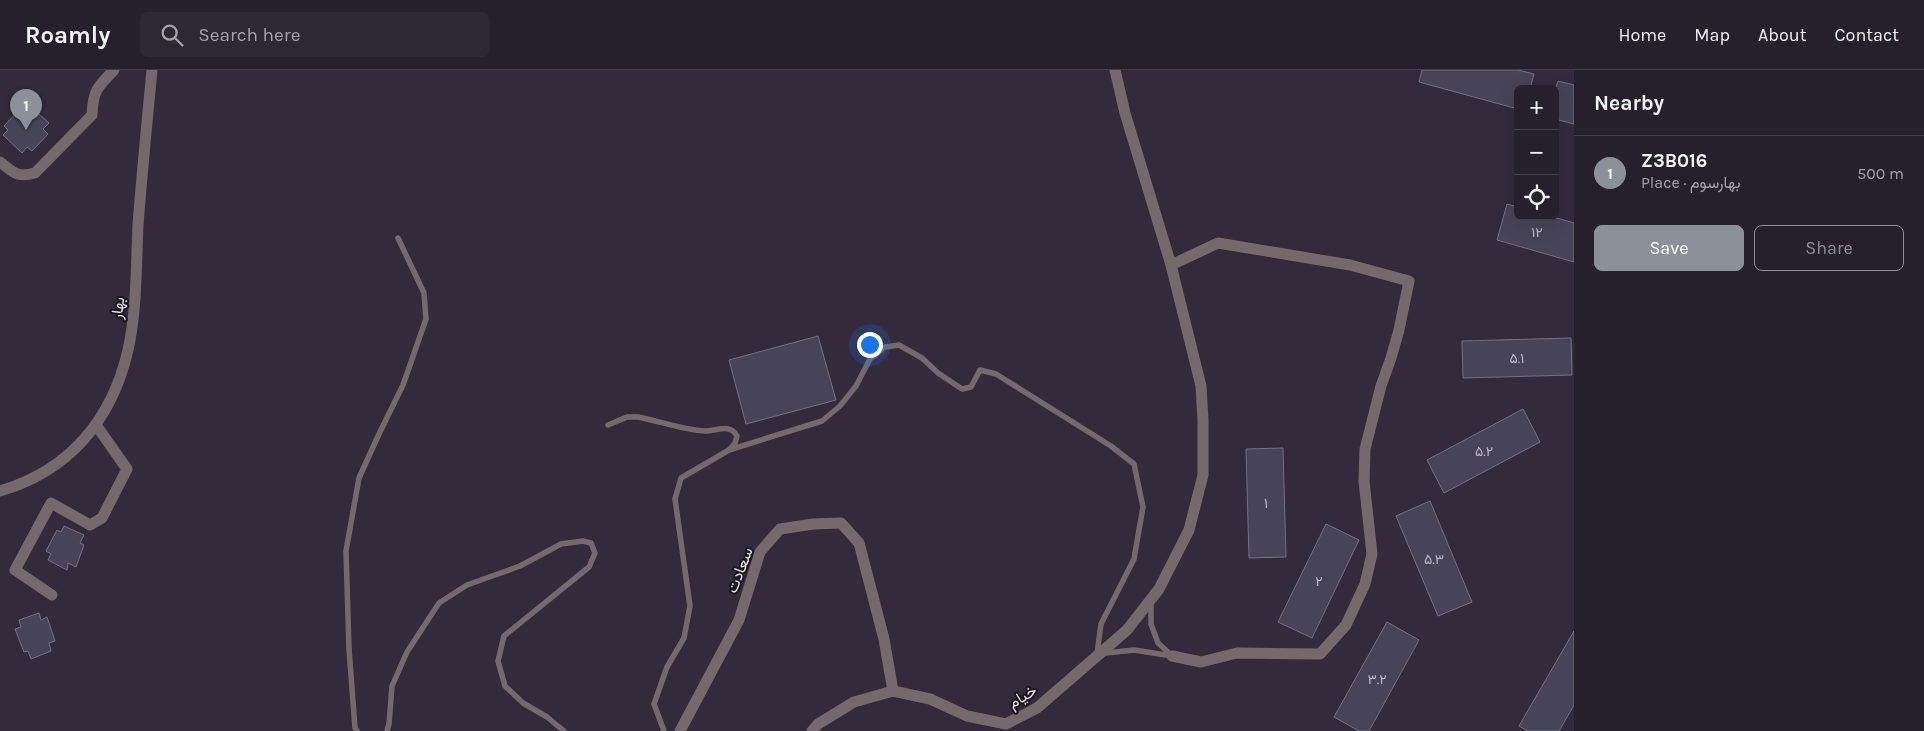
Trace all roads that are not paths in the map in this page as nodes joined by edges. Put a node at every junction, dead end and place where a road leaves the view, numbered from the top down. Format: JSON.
{"nodes":[{"id":1,"x":114,"y":70,"type":"edge"},
{"id":2,"x":152,"y":70,"type":"edge"},
{"id":3,"x":1115,"y":70,"type":"edge"},
{"id":4,"x":0,"y":162,"type":"edge"},
{"id":5,"x":398,"y":238,"type":"dead end"},
{"id":6,"x":1171,"y":265,"type":"junction"},
{"id":7,"x":96,"y":425,"type":"junction"},
{"id":8,"x":608,"y":425,"type":"dead end"},
{"id":9,"x":729,"y":450,"type":"junction"},
{"id":10,"x":0,"y":491,"type":"edge"},
{"id":11,"x":52,"y":595,"type":"dead end"},
{"id":12,"x":1151,"y":600,"type":"junction"},
{"id":13,"x":1097,"y":654,"type":"junction"},
{"id":14,"x":1172,"y":656,"type":"junction"},
{"id":15,"x":893,"y":691,"type":"junction"},
{"id":16,"x":357,"y":731,"type":"edge"},
{"id":17,"x":387,"y":731,"type":"edge"},
{"id":18,"x":564,"y":731,"type":"edge"},
{"id":19,"x":664,"y":731,"type":"edge"},
{"id":20,"x":680,"y":731,"type":"edge"},
{"id":21,"x":812,"y":731,"type":"edge"}],
"edges":[{"from":1,"to":4,"type":"street"},
{"from":2,"to":7,"type":"street","name":"بهار"},
{"from":3,"to":6,"type":"street","name":"خیام"},
{"from":5,"to":16,"type":"lane"},
{"from":6,"to":12,"type":"street","name":"خیام"},
{"from":6,"to":14,"type":"street"},
{"from":7,"to":10,"type":"street","name":"بهار"},
{"from":7,"to":11,"type":"street"},
{"from":8,"to":9,"type":"lane"},
{"from":9,"to":13,"type":"lane"},
{"from":9,"to":19,"type":"lane"},
{"from":12,"to":13,"type":"street","name":"خیام"},
{"from":12,"to":14,"type":"lane"},
{"from":13,"to":14,"type":"lane"},
{"from":13,"to":15,"type":"street","name":"خیام"},
{"from":15,"to":20,"type":"street","name":"سعادت"},
{"from":15,"to":21,"type":"street"},
{"from":17,"to":18,"type":"lane"}]}
